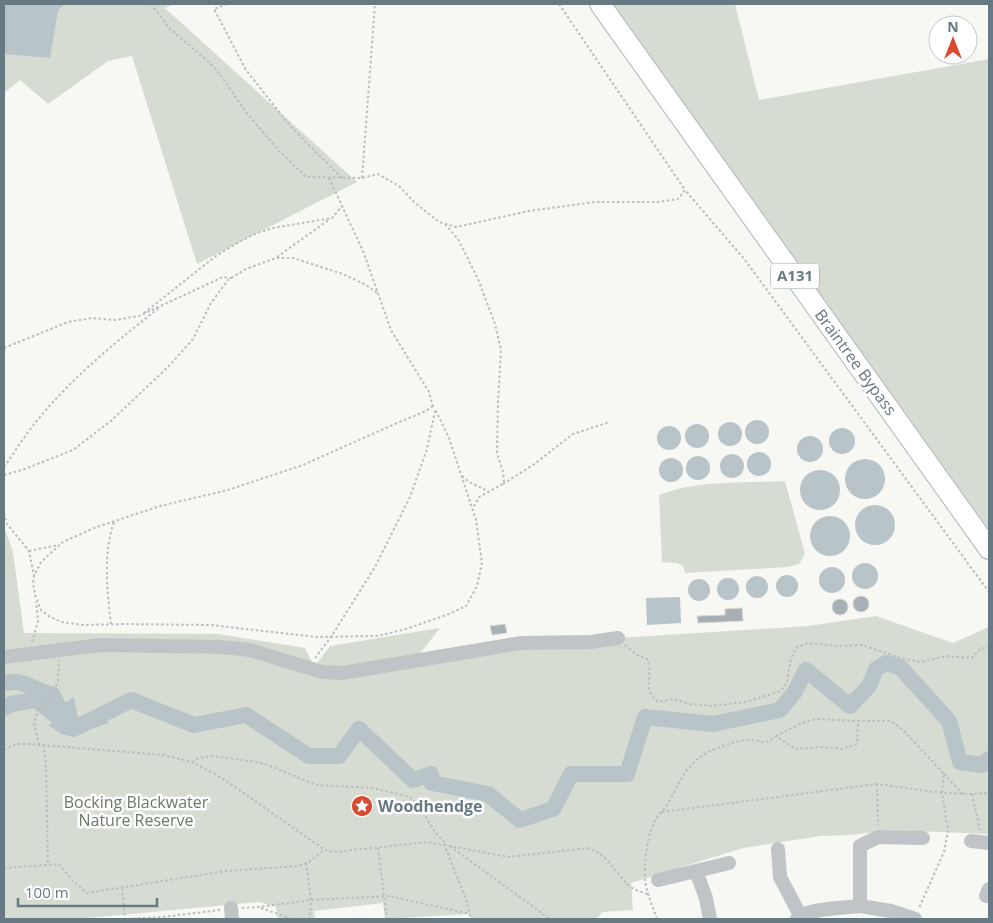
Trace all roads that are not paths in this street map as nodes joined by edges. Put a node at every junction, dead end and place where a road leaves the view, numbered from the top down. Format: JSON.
{"nodes":[{"id":1,"x":600,"y":4,"type":"edge"},
{"id":2,"x":989,"y":549,"type":"edge"},
{"id":3,"x":618,"y":638,"type":"road end"},
{"id":4,"x":4,"y":657,"type":"edge"},
{"id":5,"x":923,"y":838,"type":"dead end"},
{"id":6,"x":778,"y":849,"type":"dead end"},
{"id":7,"x":729,"y":863,"type":"dead end"},
{"id":8,"x":696,"y":871,"type":"junction"},
{"id":9,"x":658,"y":880,"type":"dead end"},
{"id":10,"x":860,"y":906,"type":"junction"},
{"id":11,"x":798,"y":917,"type":"edge"},
{"id":12,"x":710,"y":919,"type":"edge"},
{"id":13,"x":915,"y":919,"type":"edge"}],
"edges":[{"from":1,"to":2,"type":"highway","name":"Braintree Bypass","number":"A131"},
{"from":3,"to":4,"type":"street"},
{"from":5,"to":10,"type":"street"},
{"from":6,"to":11,"type":"street"},
{"from":7,"to":8,"type":"street"},
{"from":8,"to":9,"type":"street"},
{"from":8,"to":12,"type":"street"},
{"from":10,"to":11,"type":"street"},
{"from":10,"to":13,"type":"street"}]}
